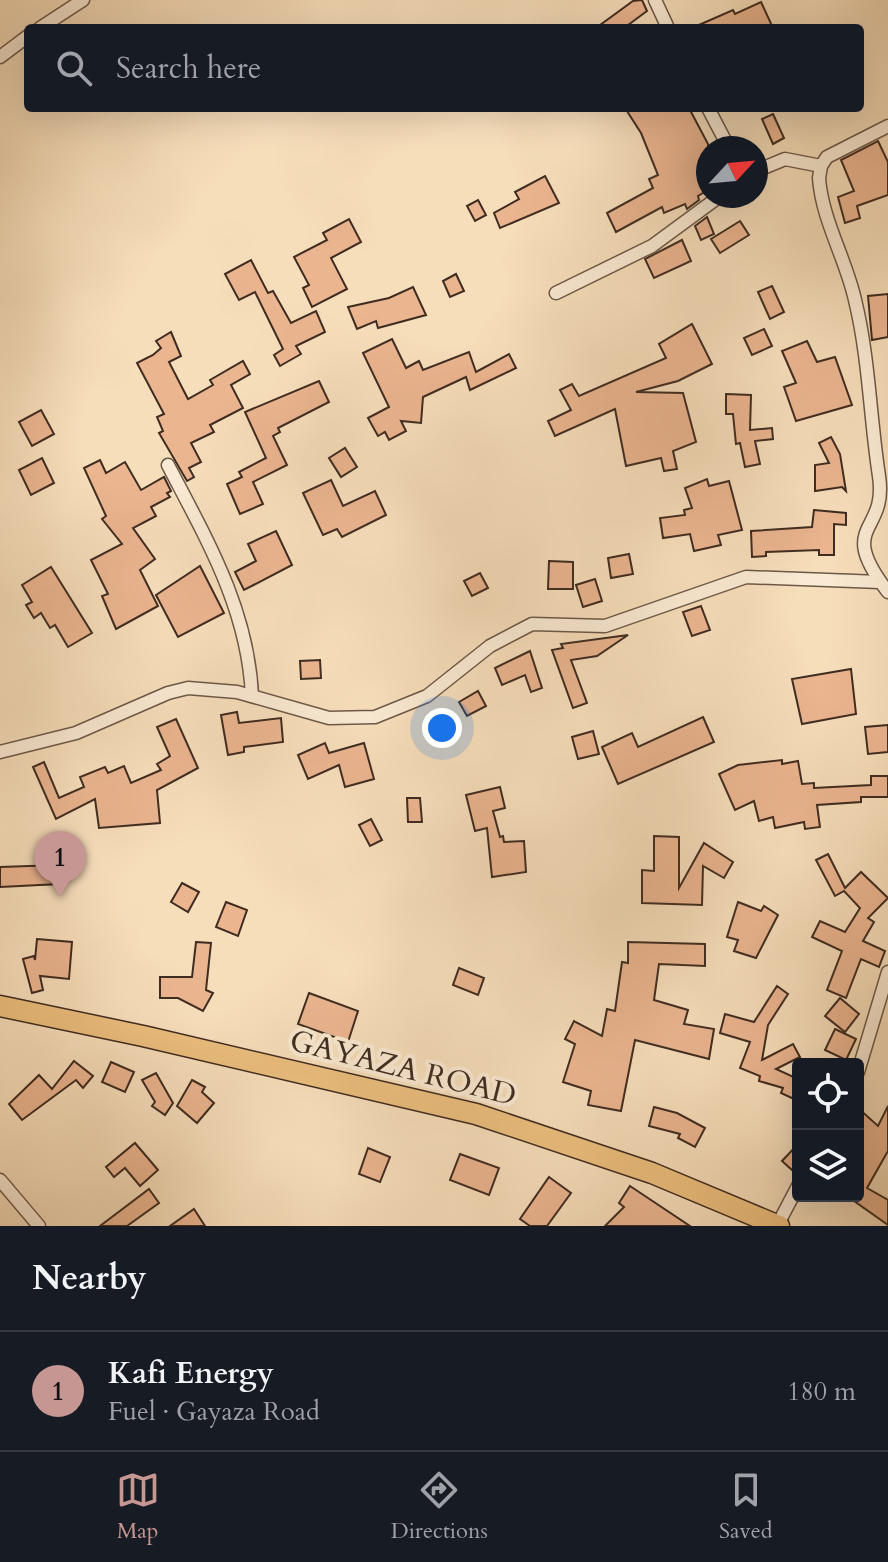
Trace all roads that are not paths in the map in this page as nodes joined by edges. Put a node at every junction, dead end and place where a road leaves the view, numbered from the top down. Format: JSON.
{"nodes":[{"id":1,"x":83,"y":0,"type":"edge"},
{"id":2,"x":655,"y":0,"type":"edge"},
{"id":3,"x":46,"y":24,"type":"edge"},
{"id":4,"x":666,"y":24,"type":"edge"},
{"id":5,"x":24,"y":39,"type":"edge"},
{"id":6,"x":1,"y":54,"type":"edge"},
{"id":7,"x":710,"y":112,"type":"edge"},
{"id":8,"x":888,"y":126,"type":"edge"},
{"id":9,"x":723,"y":136,"type":"edge"},
{"id":10,"x":768,"y":166,"type":"edge"},
{"id":11,"x":821,"y":166,"type":"junction"},
{"id":12,"x":704,"y":208,"type":"edge"},
{"id":13,"x":556,"y":293,"type":"dead end"},
{"id":14,"x":168,"y":465,"type":"dead end"},
{"id":15,"x":884,"y":587,"type":"edge"},
{"id":16,"x":252,"y":696,"type":"junction"},
{"id":17,"x":0,"y":752,"type":"edge"},
{"id":18,"x":888,"y":972,"type":"edge"},
{"id":19,"x":0,"y":1006,"type":"edge"},
{"id":20,"x":862,"y":1058,"type":"edge"},
{"id":21,"x":0,"y":1180,"type":"edge"},
{"id":22,"x":792,"y":1198,"type":"edge"},
{"id":23,"x":39,"y":1226,"type":"edge"},
{"id":24,"x":778,"y":1226,"type":"edge"}],
"edges":[{"from":1,"to":3,"type":"street"},
{"from":2,"to":4,"type":"street"},
{"from":5,"to":6,"type":"street"},
{"from":7,"to":9,"type":"street"},
{"from":8,"to":11,"type":"street"},
{"from":10,"to":11,"type":"street"},
{"from":11,"to":15,"type":"street"},
{"from":12,"to":13,"type":"street"},
{"from":14,"to":16,"type":"street"},
{"from":15,"to":16,"type":"street"},
{"from":16,"to":17,"type":"street"},
{"from":18,"to":20,"type":"street"},
{"from":19,"to":24,"type":"main road","name":"GAYAZA ROAD"},
{"from":21,"to":23,"type":"street"},
{"from":22,"to":24,"type":"street"}]}
